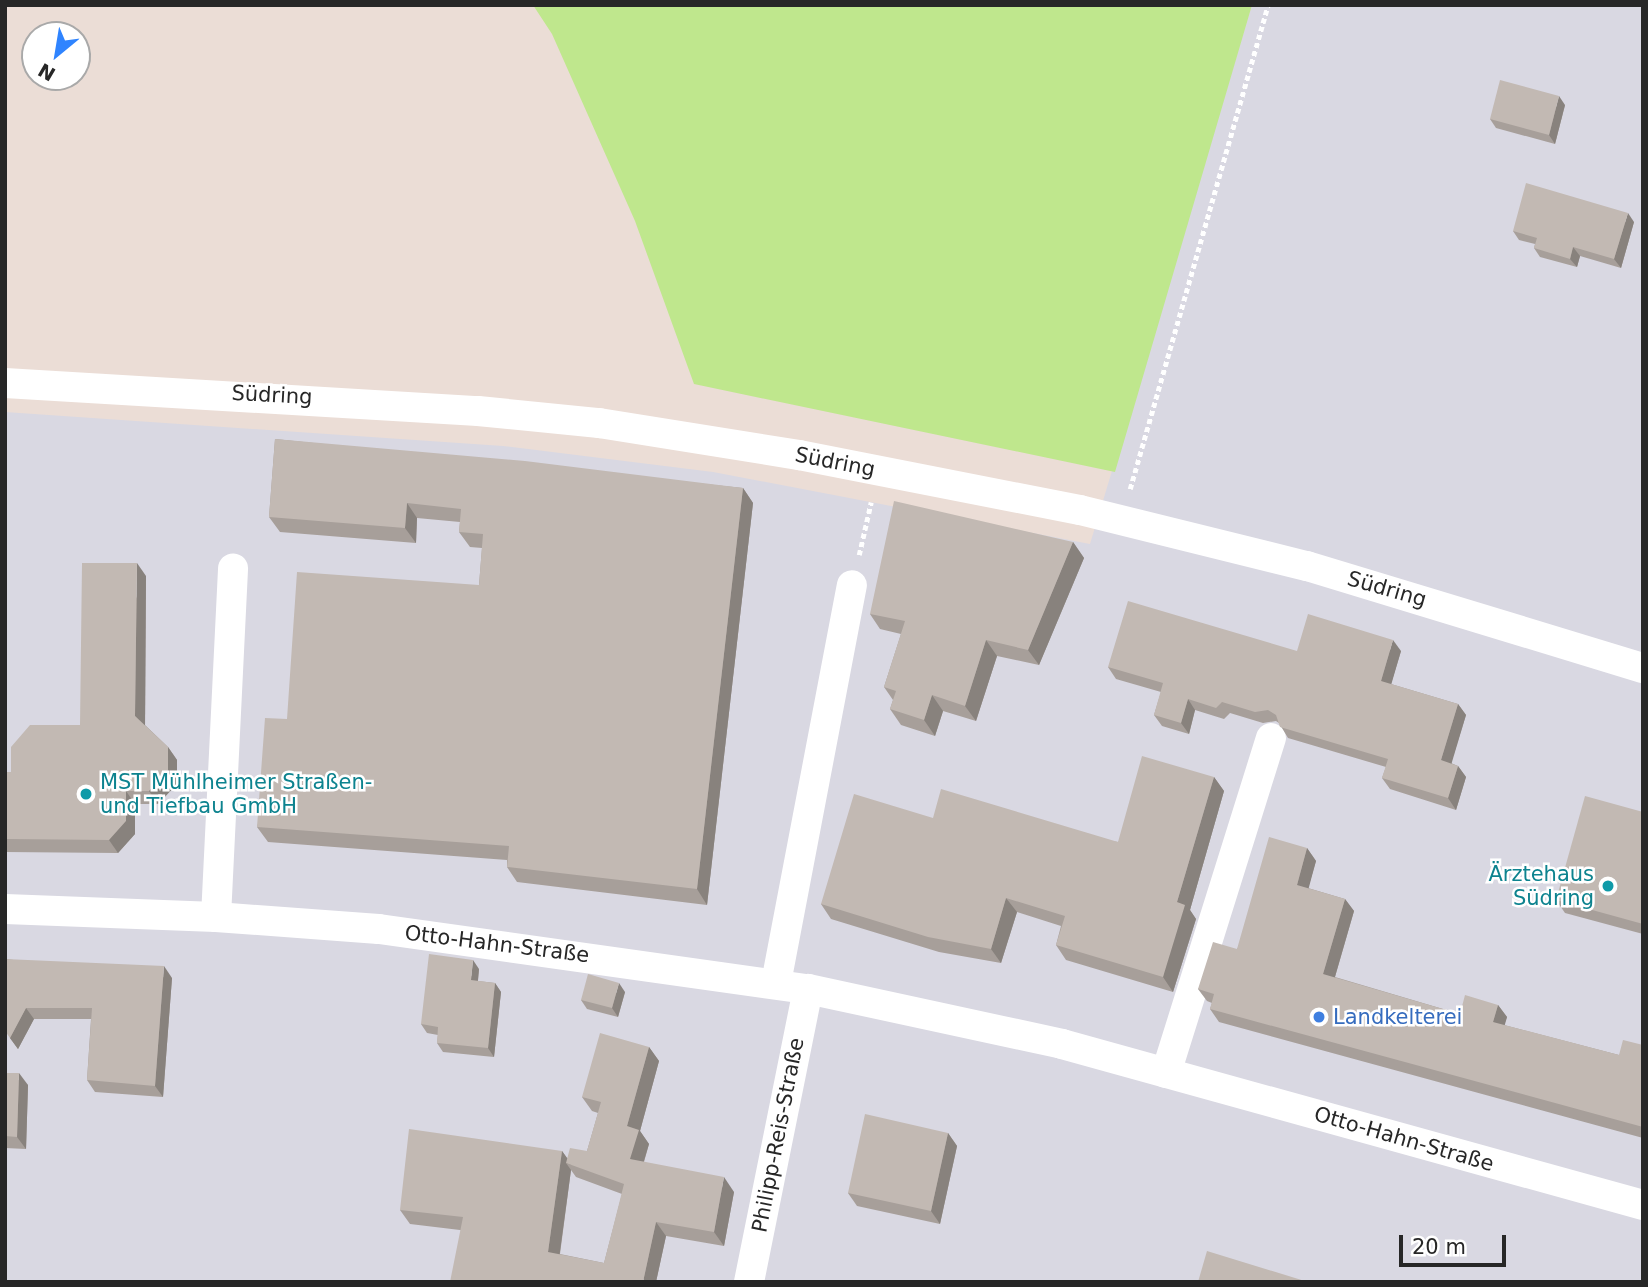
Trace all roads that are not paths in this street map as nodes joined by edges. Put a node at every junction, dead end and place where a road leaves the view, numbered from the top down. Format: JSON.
{"nodes":[{"id":1,"x":5,"y":383,"type":"edge"},
{"id":2,"x":233,"y":568,"type":"dead end"},
{"id":3,"x":852,"y":585,"type":"road end"},
{"id":4,"x":1643,"y":668,"type":"edge"},
{"id":5,"x":1271,"y":738,"type":"dead end"},
{"id":6,"x":5,"y":909,"type":"edge"},
{"id":7,"x":216,"y":916,"type":"junction"},
{"id":8,"x":776,"y":984,"type":"junction"},
{"id":9,"x":808,"y":989,"type":"junction"},
{"id":10,"x":1166,"y":1073,"type":"junction"},
{"id":11,"x":1643,"y":1205,"type":"edge"},
{"id":12,"x":749,"y":1282,"type":"edge"}],
"edges":[{"from":1,"to":4,"type":"street","name":"Südring"},
{"from":2,"to":7,"type":"street"},
{"from":3,"to":8,"type":"street"},
{"from":5,"to":10,"type":"street"},
{"from":6,"to":7,"type":"street","name":"Otto-Hahn-Straße"},
{"from":7,"to":8,"type":"street","name":"Otto-Hahn-Straße"},
{"from":8,"to":9,"type":"street","name":"Otto-Hahn-Straße"},
{"from":9,"to":10,"type":"street","name":"Otto-Hahn-Straße"},
{"from":9,"to":12,"type":"street","name":"Philipp-Reis-Straße"},
{"from":10,"to":11,"type":"street","name":"Otto-Hahn-Straße"}]}
